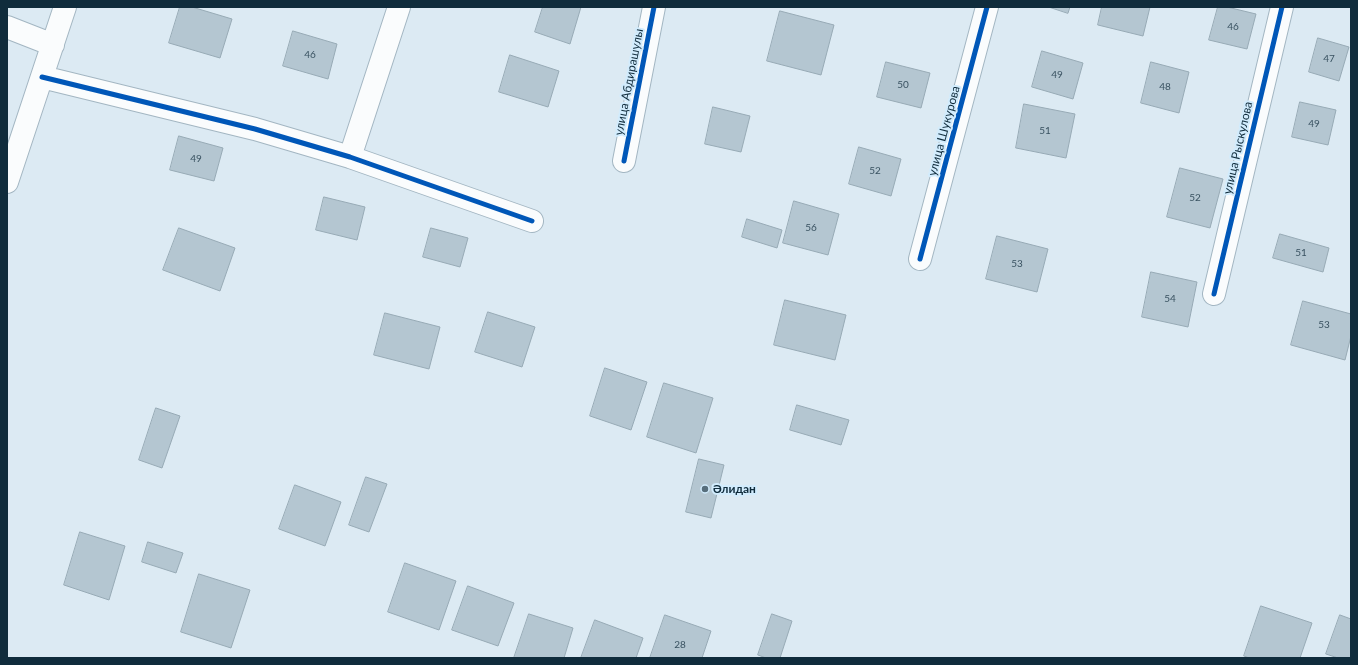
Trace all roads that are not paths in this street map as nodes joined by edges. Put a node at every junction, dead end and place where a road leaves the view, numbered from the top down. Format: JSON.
{"nodes":[{"id":1,"x":65,"y":7,"type":"edge"},
{"id":2,"x":399,"y":7,"type":"edge"},
{"id":3,"x":654,"y":7,"type":"edge"},
{"id":4,"x":987,"y":7,"type":"edge"},
{"id":5,"x":1282,"y":7,"type":"edge"},
{"id":6,"x":7,"y":27,"type":"edge"},
{"id":7,"x":53,"y":45,"type":"junction"},
{"id":8,"x":42,"y":77,"type":"junction"},
{"id":9,"x":350,"y":157,"type":"junction"},
{"id":10,"x":624,"y":161,"type":"dead end"},
{"id":11,"x":7,"y":182,"type":"edge"},
{"id":12,"x":532,"y":221,"type":"dead end"},
{"id":13,"x":920,"y":259,"type":"dead end"},
{"id":14,"x":1214,"y":294,"type":"dead end"}],
"edges":[{"from":1,"to":7,"type":"street"},
{"from":2,"to":9,"type":"street"},
{"from":3,"to":10,"type":"street","name":"улица Абдирашулы"},
{"from":4,"to":13,"type":"street","name":"улица Шукурова"},
{"from":5,"to":14,"type":"street","name":"улица Рыскулова"},
{"from":6,"to":7,"type":"street"},
{"from":7,"to":8,"type":"street"},
{"from":8,"to":9,"type":"street"},
{"from":8,"to":11,"type":"street"},
{"from":9,"to":12,"type":"street"}]}
